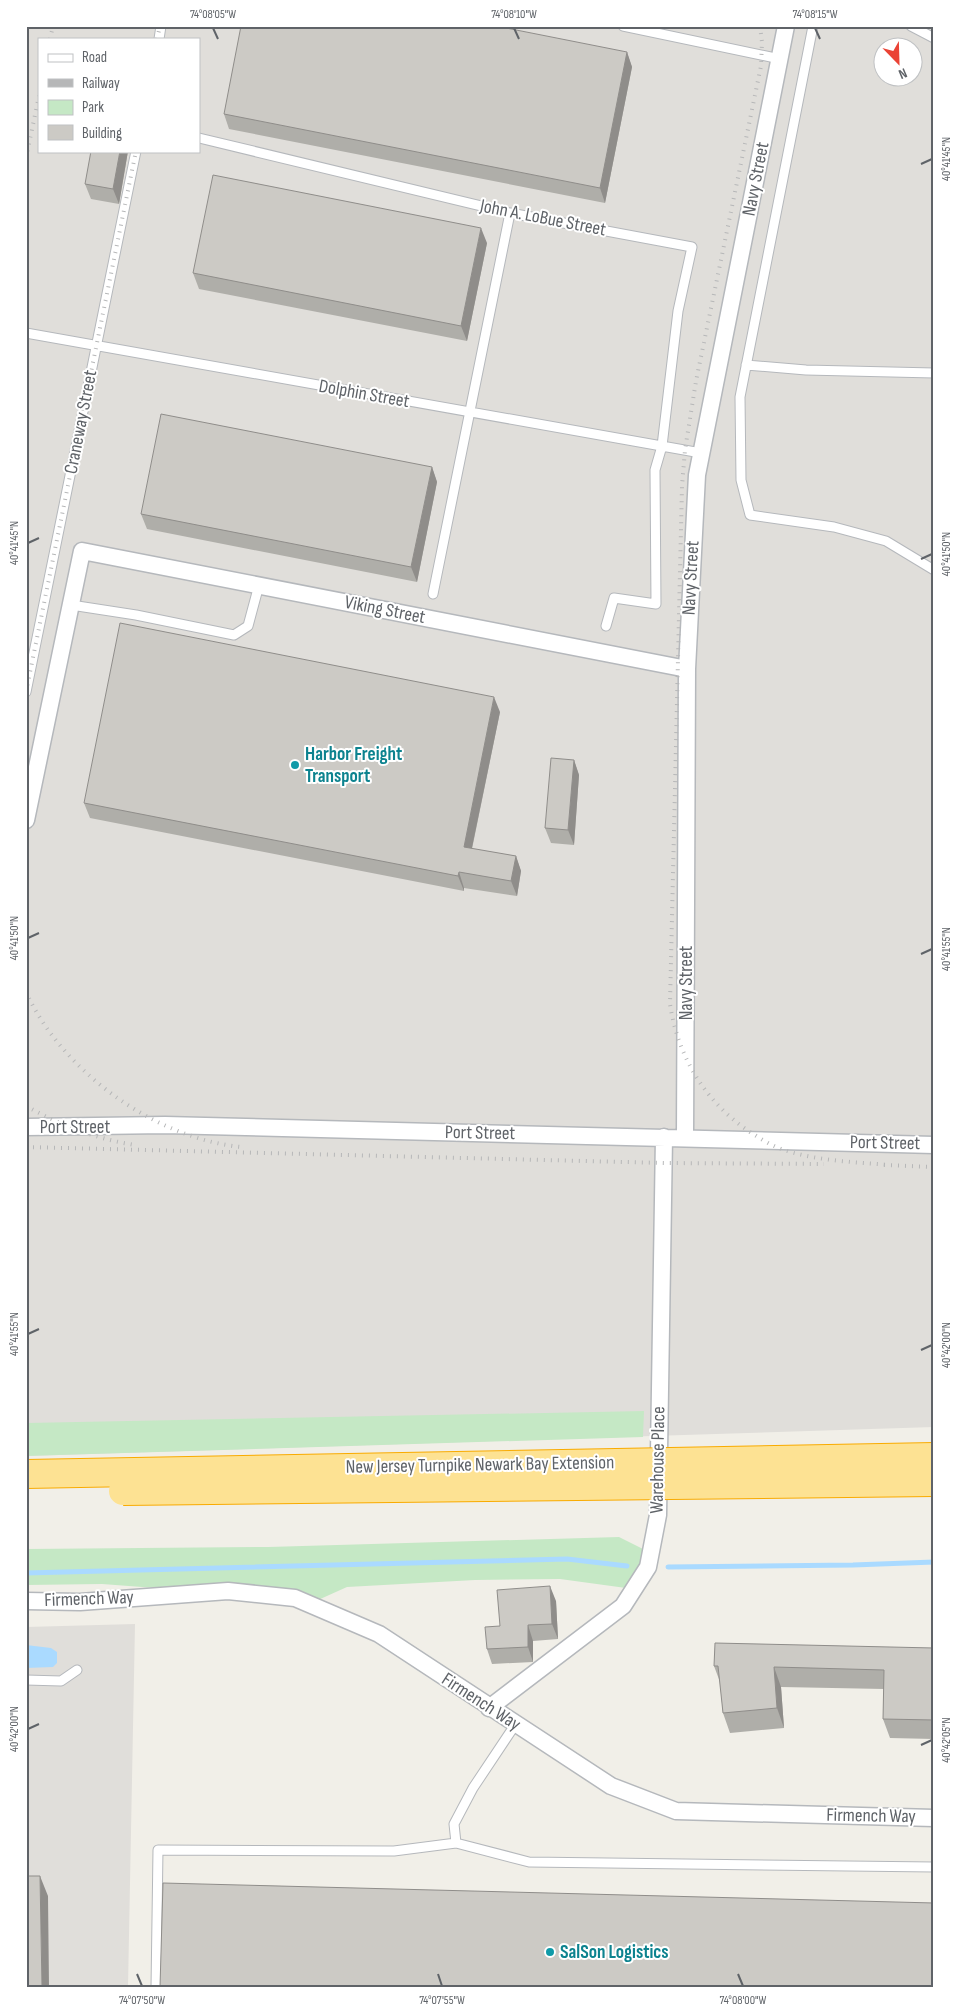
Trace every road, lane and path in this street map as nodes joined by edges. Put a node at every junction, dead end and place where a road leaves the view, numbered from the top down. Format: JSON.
{"nodes":[{"id":1,"x":623,"y":26,"type":"edge"},
{"id":2,"x":786,"y":26,"type":"edge"},
{"id":3,"x":813,"y":26,"type":"edge"},
{"id":4,"x":911,"y":26,"type":"edge"},
{"id":5,"x":934,"y":38,"type":"edge"},
{"id":6,"x":780,"y":59,"type":"junction"},
{"id":7,"x":200,"y":138,"type":"edge"},
{"id":8,"x":136,"y":152,"type":"edge"},
{"id":9,"x":510,"y":213,"type":"junction"},
{"id":10,"x":26,"y":333,"type":"edge"},
{"id":11,"x":96,"y":346,"type":"junction"},
{"id":12,"x":746,"y":365,"type":"junction"},
{"id":13,"x":934,"y":373,"type":"edge"},
{"id":14,"x":469,"y":412,"type":"junction"},
{"id":15,"x":662,"y":446,"type":"junction"},
{"id":16,"x":701,"y":453,"type":"junction"},
{"id":17,"x":934,"y":570,"type":"edge"},
{"id":18,"x":260,"y":585,"type":"junction"},
{"id":19,"x":433,"y":594,"type":"dead end"},
{"id":20,"x":71,"y":605,"type":"junction"},
{"id":21,"x":606,"y":626,"type":"dead end"},
{"id":22,"x":687,"y":669,"type":"junction"},
{"id":23,"x":26,"y":692,"type":"edge"},
{"id":24,"x":26,"y":820,"type":"edge"},
{"id":25,"x":26,"y":1127,"type":"edge"},
{"id":26,"x":664,"y":1137,"type":"junction"},
{"id":27,"x":685,"y":1138,"type":"junction"},
{"id":28,"x":934,"y":1145,"type":"edge"},
{"id":29,"x":934,"y":1456,"type":"edge"},
{"id":30,"x":26,"y":1474,"type":"edge"},
{"id":31,"x":934,"y":1482,"type":"edge"},
{"id":32,"x":26,"y":1493,"type":"edge"},
{"id":33,"x":26,"y":1601,"type":"edge"},
{"id":34,"x":77,"y":1670,"type":"dead end"},
{"id":35,"x":26,"y":1680,"type":"edge"},
{"id":36,"x":489,"y":1708,"type":"junction"},
{"id":37,"x":515,"y":1725,"type":"junction"},
{"id":38,"x":934,"y":1818,"type":"edge"},
{"id":39,"x":456,"y":1843,"type":"junction"},
{"id":40,"x":934,"y":1867,"type":"edge"},
{"id":41,"x":156,"y":1987,"type":"edge"}],
"edges":[{"from":1,"to":6,"type":"lane"},
{"from":2,"to":6,"type":"street","name":"Navy Street"},
{"from":3,"to":12,"type":"lane"},
{"from":4,"to":5,"type":"lane"},
{"from":6,"to":16,"type":"street","name":"Navy Street"},
{"from":7,"to":9,"type":"lane","name":"John A. LoBue Street"},
{"from":8,"to":11,"type":"lane","name":"Craneway Street"},
{"from":9,"to":14,"type":"lane"},
{"from":9,"to":15,"type":"lane","name":"John A. LoBue Street"},
{"from":10,"to":11,"type":"lane","name":"Dolphin Street"},
{"from":11,"to":14,"type":"lane","name":"Dolphin Street"},
{"from":11,"to":23,"type":"lane","name":"Craneway Street"},
{"from":12,"to":13,"type":"lane"},
{"from":12,"to":17,"type":"lane"},
{"from":14,"to":15,"type":"lane","name":"Dolphin Street"},
{"from":14,"to":19,"type":"lane"},
{"from":15,"to":16,"type":"lane","name":"Dolphin Street"},
{"from":15,"to":21,"type":"lane"},
{"from":16,"to":22,"type":"street","name":"Navy Street"},
{"from":18,"to":20,"type":"lane"},
{"from":18,"to":20,"type":"street","name":"Viking Street"},
{"from":18,"to":22,"type":"street","name":"Viking Street"},
{"from":20,"to":24,"type":"street"},
{"from":22,"to":27,"type":"street","name":"Navy Street"},
{"from":25,"to":26,"type":"street","name":"Port Street"},
{"from":26,"to":27,"type":"street","name":"Port Street"},
{"from":26,"to":36,"type":"street","name":"Warehouse Place"},
{"from":27,"to":28,"type":"street","name":"Port Street"},
{"from":29,"to":30,"type":"highway","name":"New Jersey Turnpike Newark Bay Extension","bridge":true},
{"from":31,"to":32,"type":"highway","name":"New Jersey Turnpike Newark Bay Extension","bridge":true},
{"from":33,"to":36,"type":"street","name":"Firmench Way"},
{"from":34,"to":35,"type":"lane"},
{"from":36,"to":37,"type":"street","name":"Firmench Way"},
{"from":37,"to":38,"type":"street","name":"Firmench Way"},
{"from":37,"to":39,"type":"lane"},
{"from":39,"to":40,"type":"lane"},
{"from":39,"to":41,"type":"lane"}]}
